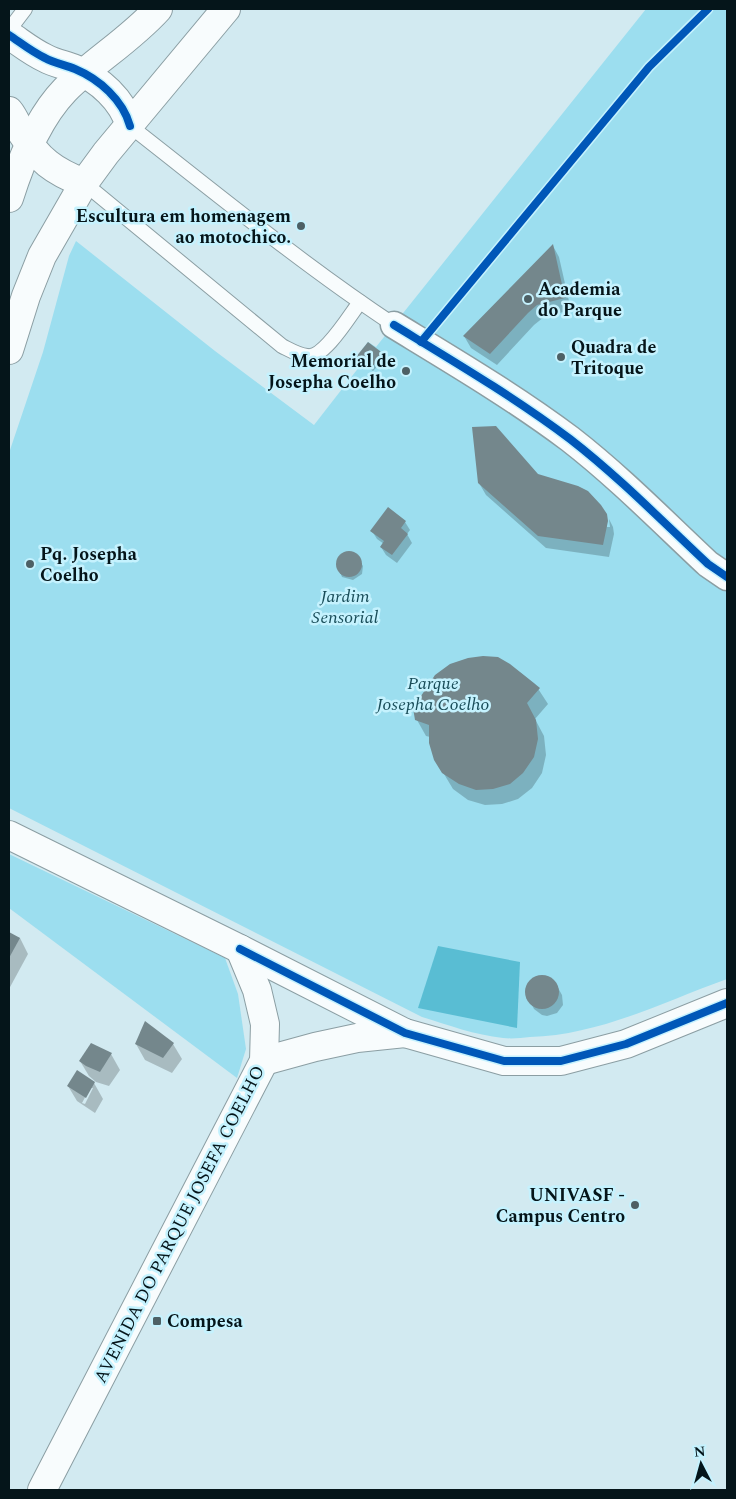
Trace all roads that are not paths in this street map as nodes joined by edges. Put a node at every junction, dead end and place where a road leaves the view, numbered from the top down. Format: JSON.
{"nodes":[{"id":1,"x":25,"y":9,"type":"edge"},
{"id":2,"x":158,"y":9,"type":"edge"},
{"id":3,"x":226,"y":9,"type":"edge"},
{"id":4,"x":9,"y":30,"type":"edge"},
{"id":5,"x":9,"y":35,"type":"edge"},
{"id":6,"x":85,"y":74,"type":"junction"},
{"id":7,"x":9,"y":111,"type":"edge"},
{"id":8,"x":130,"y":126,"type":"junction"},
{"id":9,"x":30,"y":145,"type":"junction"},
{"id":10,"x":84,"y":183,"type":"junction"},
{"id":11,"x":9,"y":198,"type":"edge"},
{"id":12,"x":360,"y":302,"type":"junction"},
{"id":13,"x":394,"y":325,"type":"joint"},
{"id":14,"x":9,"y":350,"type":"edge"},
{"id":15,"x":727,"y":577,"type":"edge"},
{"id":16,"x":9,"y":835,"type":"edge"},
{"id":17,"x":240,"y":949,"type":"junction"},
{"id":18,"x":727,"y":1003,"type":"edge"},
{"id":19,"x":405,"y":1033,"type":"junction"},
{"id":20,"x":264,"y":1062,"type":"junction"},
{"id":21,"x":42,"y":1490,"type":"edge"}],
"edges":[{"from":1,"to":4,"type":"lane"},
{"from":2,"to":6,"type":"main road"},
{"from":3,"to":8,"type":"main road"},
{"from":5,"to":6,"type":"main road"},
{"from":6,"to":8,"type":"main road"},
{"from":6,"to":9,"type":"main road"},
{"from":7,"to":9,"type":"main road"},
{"from":8,"to":10,"type":"main road"},
{"from":8,"to":12,"type":"lane"},
{"from":9,"to":10,"type":"main road"},
{"from":9,"to":11,"type":"main road"},
{"from":10,"to":12,"type":"lane"},
{"from":10,"to":14,"type":"main road"},
{"from":12,"to":13,"type":"lane"},
{"from":13,"to":15,"type":"street"},
{"from":16,"to":17,"type":"main road"},
{"from":17,"to":19,"type":"main road"},
{"from":17,"to":20,"type":"main road","name":"AVENIDA DO PARQUE JOSEFA COELHO"},
{"from":18,"to":19,"type":"main road"},
{"from":19,"to":20,"type":"main road"},
{"from":20,"to":21,"type":"main road","name":"AVENIDA DO PARQUE JOSEFA COELHO"}]}
